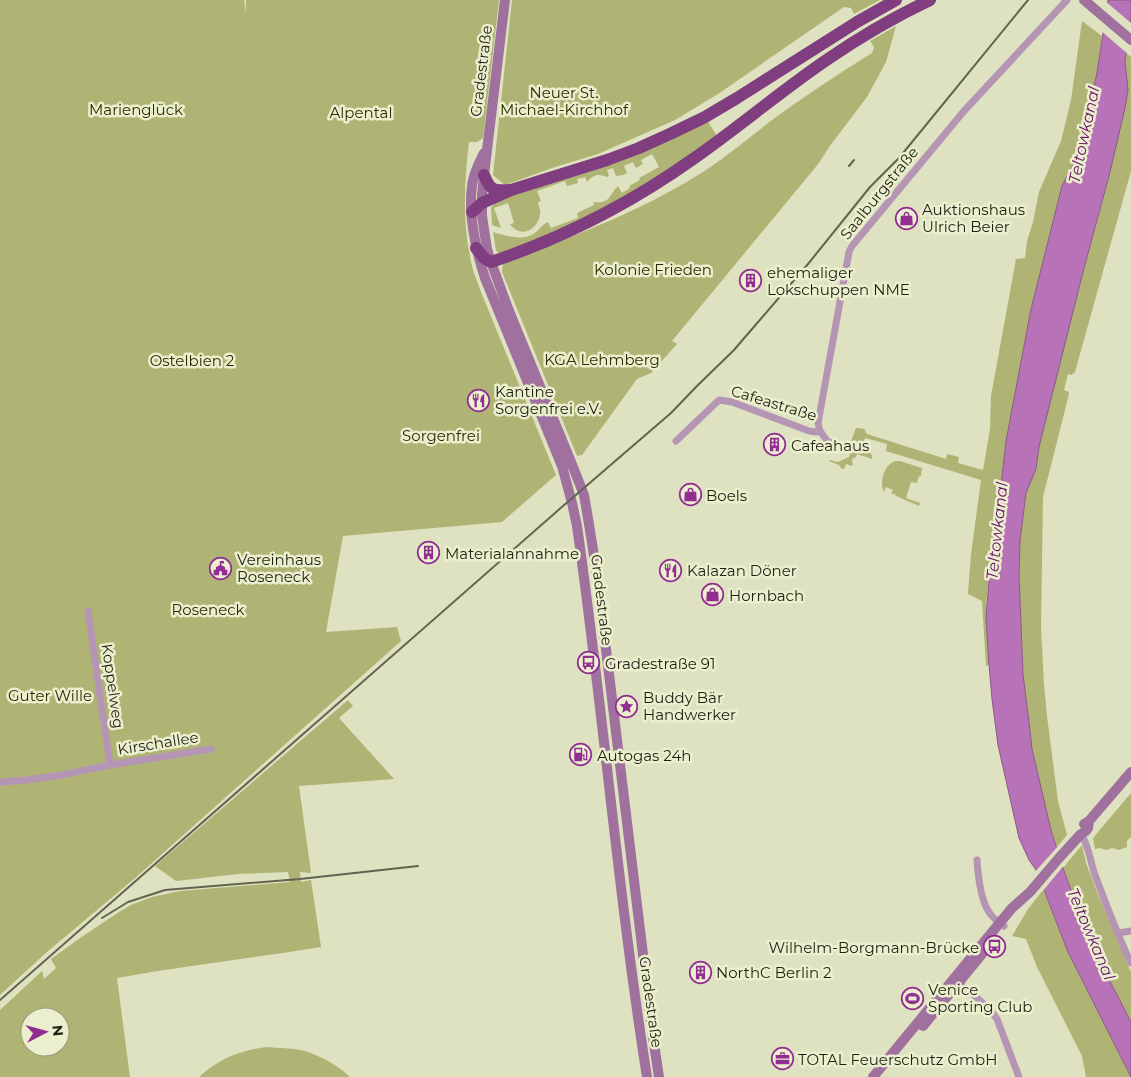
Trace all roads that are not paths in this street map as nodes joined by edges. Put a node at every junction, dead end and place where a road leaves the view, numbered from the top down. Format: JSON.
{"nodes":[{"id":1,"x":505,"y":0,"type":"edge"},
{"id":2,"x":896,"y":0,"type":"edge"},
{"id":3,"x":930,"y":0,"type":"edge"},
{"id":4,"x":1067,"y":0,"type":"edge"},
{"id":5,"x":1084,"y":0,"type":"edge"},
{"id":6,"x":1131,"y":40,"type":"edge"},
{"id":7,"x":488,"y":145,"type":"junction"},
{"id":8,"x":484,"y":175,"type":"junction"},
{"id":9,"x":512,"y":190,"type":"junction"},
{"id":10,"x":482,"y":202,"type":"junction"},
{"id":11,"x":472,"y":212,"type":"junction"},
{"id":12,"x":476,"y":248,"type":"junction"},
{"id":13,"x":491,"y":262,"type":"junction"},
{"id":14,"x":820,"y":431,"type":"junction"},
{"id":15,"x":676,"y":441,"type":"dead end"},
{"id":16,"x":836,"y":444,"type":"dead end"},
{"id":17,"x":88,"y":611,"type":"dead end"},
{"id":18,"x":211,"y":749,"type":"dead end"},
{"id":19,"x":110,"y":765,"type":"junction"},
{"id":20,"x":1131,"y":772,"type":"edge"},
{"id":21,"x":0,"y":782,"type":"edge"},
{"id":22,"x":1081,"y":834,"type":"junction"},
{"id":23,"x":977,"y":860,"type":"dead end"},
{"id":24,"x":1002,"y":925,"type":"junction"},
{"id":25,"x":1131,"y":931,"type":"edge"},
{"id":26,"x":1118,"y":933,"type":"junction"},
{"id":27,"x":1131,"y":962,"type":"edge"},
{"id":28,"x":956,"y":981,"type":"junction"},
{"id":29,"x":647,"y":1077,"type":"edge"},
{"id":30,"x":659,"y":1077,"type":"edge"},
{"id":31,"x":873,"y":1077,"type":"edge"},
{"id":32,"x":882,"y":1077,"type":"edge"},
{"id":33,"x":1019,"y":1077,"type":"edge"}],
"edges":[{"from":1,"to":7,"type":"main road","name":"Gradestraße"},
{"from":2,"to":9,"type":"highway"},
{"from":3,"to":13,"type":"highway"},
{"from":4,"to":14,"type":"street","name":"Saalburgstraße"},
{"from":5,"to":6,"type":"main road"},
{"from":7,"to":8,"type":"main road","name":"Gradestraße"},
{"from":7,"to":11,"type":"main road","name":"Gradestraße"},
{"from":8,"to":9,"type":"highway"},
{"from":8,"to":10,"type":"main road","name":"Gradestraße"},
{"from":9,"to":10,"type":"highway"},
{"from":10,"to":11,"type":"highway"},
{"from":10,"to":13,"type":"main road","name":"Gradestraße"},
{"from":11,"to":12,"type":"main road","name":"Gradestraße"},
{"from":12,"to":13,"type":"highway"},
{"from":12,"to":29,"type":"main road","name":"Gradestraße"},
{"from":13,"to":30,"type":"main road","name":"Gradestraße"},
{"from":14,"to":15,"type":"street","name":"Cafeastraße"},
{"from":14,"to":16,"type":"street"},
{"from":17,"to":19,"type":"street","name":"Koppelweg"},
{"from":18,"to":19,"type":"street","name":"Kirschallee"},
{"from":19,"to":21,"type":"street","name":"Kirschallee"},
{"from":20,"to":22,"type":"main road"},
{"from":22,"to":24,"type":"main road"},
{"from":22,"to":26,"type":"street"},
{"from":23,"to":24,"type":"street"},
{"from":24,"to":28,"type":"main road"},
{"from":25,"to":26,"type":"street"},
{"from":26,"to":27,"type":"street"},
{"from":28,"to":31,"type":"main road"},
{"from":28,"to":32,"type":"main road"},
{"from":28,"to":33,"type":"street"}]}
